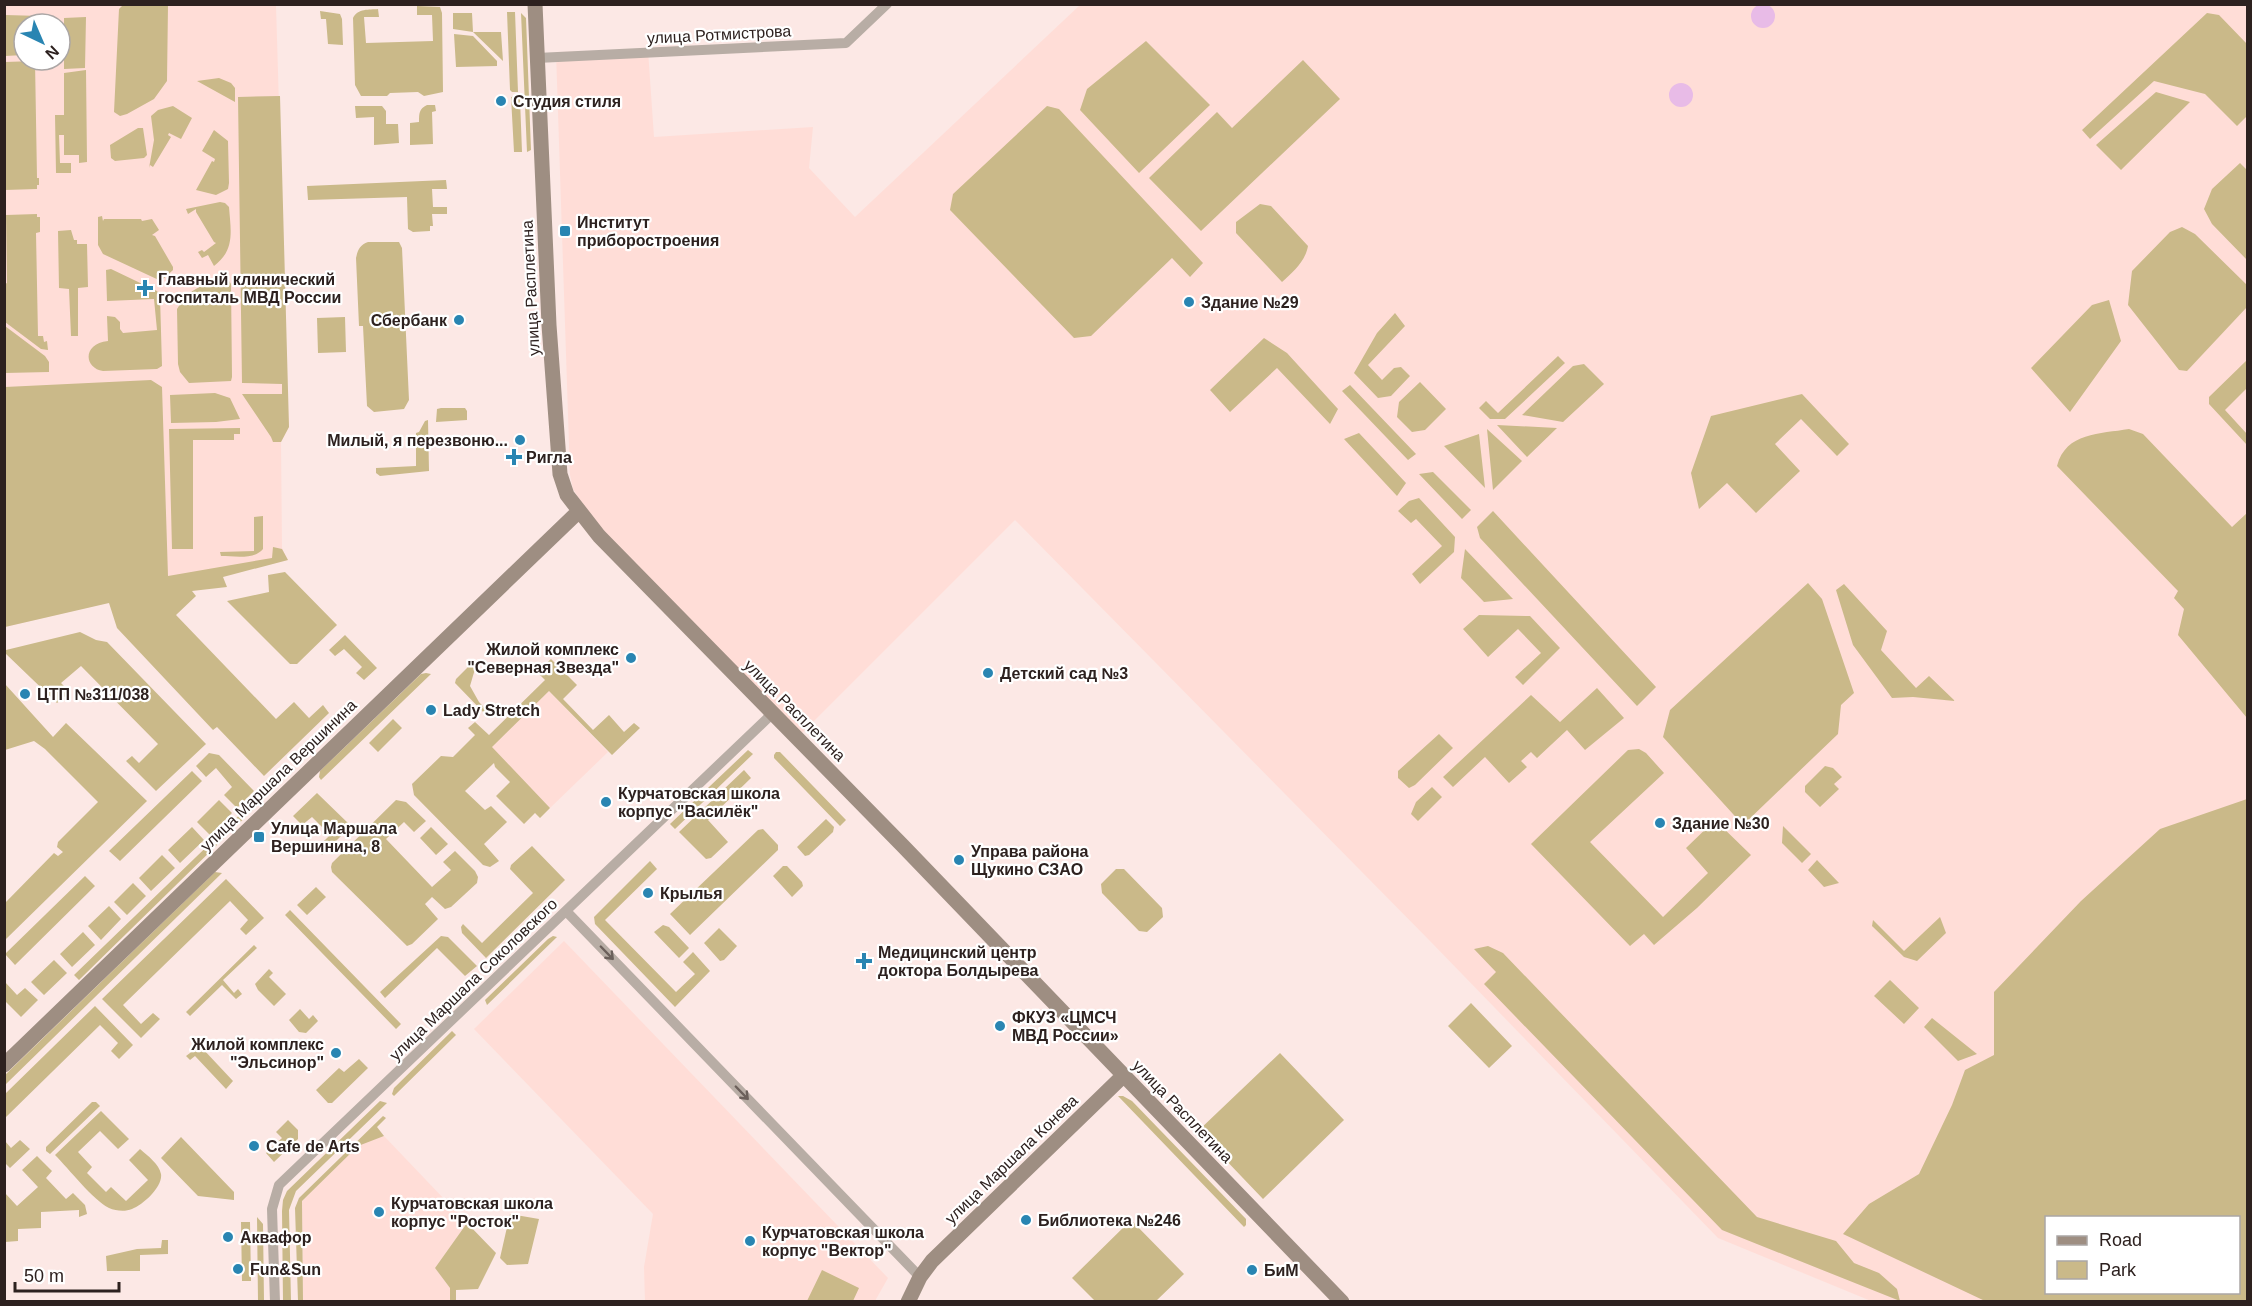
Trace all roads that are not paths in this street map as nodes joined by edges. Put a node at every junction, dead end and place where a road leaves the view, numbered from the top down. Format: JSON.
{"nodes":[{"id":1,"x":535,"y":4,"type":"edge"},
{"id":2,"x":887,"y":4,"type":"edge"},
{"id":3,"x":537,"y":58,"type":"junction"},
{"id":4,"x":578,"y":512,"type":"junction"},
{"id":5,"x":773,"y":714,"type":"junction"},
{"id":6,"x":566,"y":911,"type":"junction"},
{"id":7,"x":4,"y":1065,"type":"edge"},
{"id":8,"x":1124,"y":1075,"type":"junction"},
{"id":9,"x":920,"y":1277,"type":"junction"},
{"id":10,"x":275,"y":1302,"type":"edge"},
{"id":11,"x":908,"y":1302,"type":"edge"},
{"id":12,"x":1342,"y":1302,"type":"edge"}],
"edges":[{"from":1,"to":3,"type":"street","name":"улица Расплетина"},
{"from":2,"to":3,"type":"street","name":"улица Ротмистрова"},
{"from":3,"to":4,"type":"street","name":"улица Расплетина"},
{"from":4,"to":5,"type":"street","name":"улица Расплетина"},
{"from":4,"to":7,"type":"street","name":"улица Маршала Вершинина"},
{"from":5,"to":6,"type":"street","name":"улица Маршала Соколовского"},
{"from":5,"to":8,"type":"street","name":"улица Расплетина"},
{"from":6,"to":9,"type":"street","one_way":true},
{"from":6,"to":10,"type":"street","name":"улица Маршала Соколовского"},
{"from":8,"to":9,"type":"street","name":"улица Маршала Конева"},
{"from":8,"to":12,"type":"street","name":"улица Расплетина"},
{"from":9,"to":11,"type":"street","name":"улица Маршала Конева"}]}
